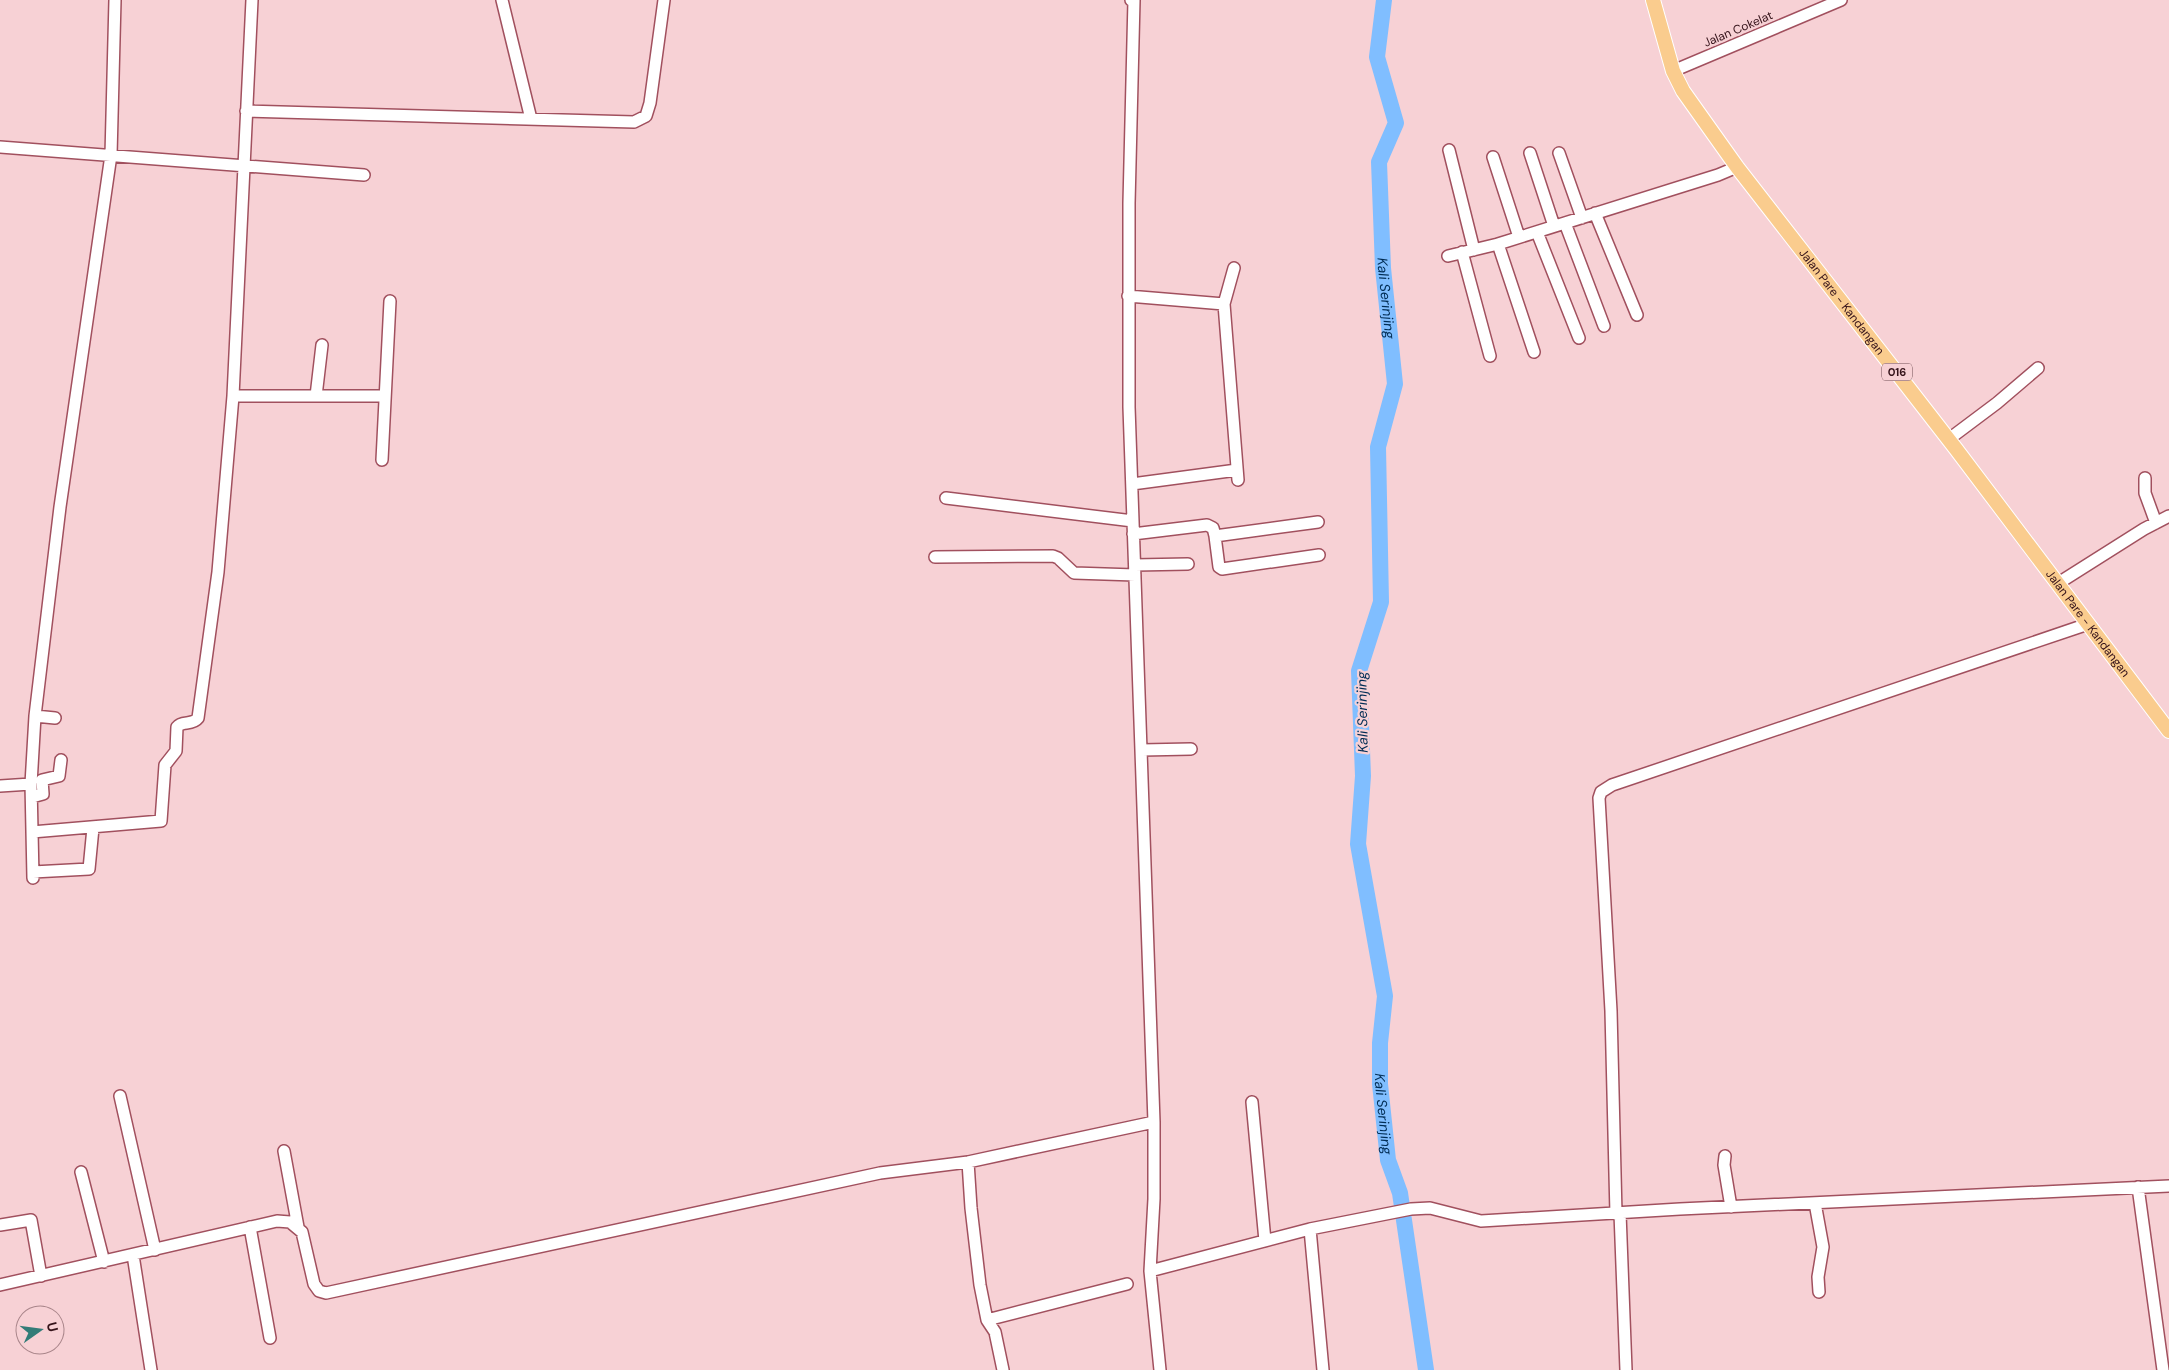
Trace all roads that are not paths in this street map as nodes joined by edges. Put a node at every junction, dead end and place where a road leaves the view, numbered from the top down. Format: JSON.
{"nodes":[{"id":1,"x":116,"y":0,"type":"edge"},
{"id":2,"x":252,"y":0,"type":"edge"},
{"id":3,"x":502,"y":0,"type":"edge"},
{"id":4,"x":664,"y":0,"type":"edge"},
{"id":5,"x":1133,"y":0,"type":"edge"},
{"id":6,"x":1653,"y":0,"type":"edge"},
{"id":7,"x":1841,"y":0,"type":"edge"},
{"id":8,"x":1673,"y":71,"type":"junction"},
{"id":9,"x":246,"y":111,"type":"junction"},
{"id":10,"x":532,"y":120,"type":"junction"},
{"id":11,"x":0,"y":147,"type":"edge"},
{"id":12,"x":1450,"y":150,"type":"dead end"},
{"id":13,"x":1530,"y":153,"type":"dead end"},
{"id":14,"x":1559,"y":153,"type":"dead end"},
{"id":15,"x":111,"y":155,"type":"junction"},
{"id":16,"x":1493,"y":157,"type":"dead end"},
{"id":17,"x":244,"y":165,"type":"junction"},
{"id":18,"x":1737,"y":167,"type":"junction"},
{"id":19,"x":364,"y":176,"type":"dead end"},
{"id":20,"x":1595,"y":213,"type":"junction"},
{"id":21,"x":1582,"y":218,"type":"junction"},
{"id":22,"x":1560,"y":224,"type":"junction"},
{"id":23,"x":1537,"y":232,"type":"junction"},
{"id":24,"x":1518,"y":237,"type":"junction"},
{"id":25,"x":1498,"y":244,"type":"junction"},
{"id":26,"x":1474,"y":250,"type":"junction"},
{"id":27,"x":1462,"y":252,"type":"junction"},
{"id":28,"x":1448,"y":256,"type":"dead end"},
{"id":29,"x":1234,"y":268,"type":"dead end"},
{"id":30,"x":1128,"y":296,"type":"junction"},
{"id":31,"x":390,"y":301,"type":"dead end"},
{"id":32,"x":1224,"y":304,"type":"junction"},
{"id":33,"x":1637,"y":315,"type":"dead end"},
{"id":34,"x":1604,"y":326,"type":"dead end"},
{"id":35,"x":1578,"y":338,"type":"dead end"},
{"id":36,"x":322,"y":345,"type":"dead end"},
{"id":37,"x":1534,"y":352,"type":"dead end"},
{"id":38,"x":1490,"y":356,"type":"dead end"},
{"id":39,"x":2038,"y":368,"type":"dead end"},
{"id":40,"x":233,"y":396,"type":"junction"},
{"id":41,"x":316,"y":396,"type":"junction"},
{"id":42,"x":385,"y":396,"type":"junction"},
{"id":43,"x":1949,"y":439,"type":"junction"},
{"id":44,"x":382,"y":460,"type":"dead end"},
{"id":45,"x":2145,"y":478,"type":"dead end"},
{"id":46,"x":1132,"y":484,"type":"junction"},
{"id":47,"x":946,"y":498,"type":"dead end"},
{"id":48,"x":2169,"y":516,"type":"edge"},
{"id":49,"x":1133,"y":521,"type":"junction"},
{"id":50,"x":1318,"y":522,"type":"dead end"},
{"id":51,"x":2156,"y":523,"type":"junction"},
{"id":52,"x":1134,"y":534,"type":"junction"},
{"id":53,"x":1215,"y":536,"type":"junction"},
{"id":54,"x":1319,"y":555,"type":"dead end"},
{"id":55,"x":935,"y":557,"type":"dead end"},
{"id":56,"x":1188,"y":564,"type":"dead end"},
{"id":57,"x":1135,"y":570,"type":"junction"},
{"id":58,"x":2057,"y":584,"type":"junction"},
{"id":59,"x":2088,"y":624,"type":"junction"},
{"id":60,"x":35,"y":716,"type":"junction"},
{"id":61,"x":55,"y":718,"type":"dead end"},
{"id":62,"x":2169,"y":731,"type":"edge"},
{"id":63,"x":1191,"y":749,"type":"dead end"},
{"id":64,"x":1142,"y":750,"type":"junction"},
{"id":65,"x":61,"y":760,"type":"dead end"},
{"id":66,"x":31,"y":784,"type":"junction"},
{"id":67,"x":0,"y":786,"type":"edge"},
{"id":68,"x":32,"y":797,"type":"junction"},
{"id":69,"x":93,"y":828,"type":"junction"},
{"id":70,"x":32,"y":832,"type":"junction"},
{"id":71,"x":120,"y":1096,"type":"dead end"},
{"id":72,"x":1252,"y":1102,"type":"dead end"},
{"id":73,"x":1154,"y":1122,"type":"junction"},
{"id":74,"x":284,"y":1151,"type":"dead end"},
{"id":75,"x":1725,"y":1156,"type":"dead end"},
{"id":76,"x":968,"y":1162,"type":"junction"},
{"id":77,"x":81,"y":1172,"type":"dead end"},
{"id":78,"x":2169,"y":1186,"type":"edge"},
{"id":79,"x":2138,"y":1187,"type":"junction"},
{"id":80,"x":1815,"y":1203,"type":"junction"},
{"id":81,"x":1731,"y":1207,"type":"junction"},
{"id":82,"x":1618,"y":1214,"type":"junction"},
{"id":83,"x":0,"y":1225,"type":"edge"},
{"id":84,"x":298,"y":1226,"type":"junction"},
{"id":85,"x":250,"y":1227,"type":"junction"},
{"id":86,"x":1310,"y":1229,"type":"junction"},
{"id":87,"x":1265,"y":1241,"type":"junction"},
{"id":88,"x":155,"y":1250,"type":"junction"},
{"id":89,"x":133,"y":1255,"type":"junction"},
{"id":90,"x":104,"y":1262,"type":"junction"},
{"id":91,"x":1150,"y":1271,"type":"junction"},
{"id":92,"x":41,"y":1276,"type":"junction"},
{"id":93,"x":1127,"y":1284,"type":"dead end"},
{"id":94,"x":0,"y":1285,"type":"edge"},
{"id":95,"x":1820,"y":1292,"type":"dead end"},
{"id":96,"x":987,"y":1320,"type":"junction"},
{"id":97,"x":270,"y":1338,"type":"dead end"},
{"id":98,"x":151,"y":1370,"type":"edge"},
{"id":99,"x":1003,"y":1370,"type":"edge"},
{"id":100,"x":1160,"y":1370,"type":"edge"},
{"id":101,"x":1323,"y":1370,"type":"edge"},
{"id":102,"x":1626,"y":1370,"type":"edge"},
{"id":103,"x":2163,"y":1370,"type":"edge"}],
"edges":[{"from":1,"to":15,"type":"street"},
{"from":2,"to":9,"type":"street"},
{"from":3,"to":10,"type":"street"},
{"from":4,"to":10,"type":"street"},
{"from":5,"to":30,"type":"street"},
{"from":6,"to":8,"type":"main road","name":"Jalan Pare - Kandangan","number":"016"},
{"from":7,"to":8,"type":"street","name":"Jalan Cokelat"},
{"from":8,"to":18,"type":"main road","name":"Jalan Pare - Kandangan","number":"016"},
{"from":9,"to":10,"type":"street"},
{"from":9,"to":17,"type":"street"},
{"from":11,"to":15,"type":"street"},
{"from":12,"to":26,"type":"street"},
{"from":13,"to":22,"type":"street"},
{"from":14,"to":21,"type":"street"},
{"from":15,"to":17,"type":"street"},
{"from":15,"to":60,"type":"street"},
{"from":16,"to":24,"type":"street"},
{"from":17,"to":19,"type":"street"},
{"from":17,"to":40,"type":"street"},
{"from":18,"to":20,"type":"street"},
{"from":18,"to":43,"type":"main road","name":"Jalan Pare - Kandangan","number":"016"},
{"from":20,"to":21,"type":"street"},
{"from":20,"to":33,"type":"street"},
{"from":21,"to":22,"type":"street"},
{"from":22,"to":23,"type":"street"},
{"from":22,"to":34,"type":"street"},
{"from":23,"to":24,"type":"street"},
{"from":23,"to":35,"type":"street"},
{"from":24,"to":25,"type":"street"},
{"from":25,"to":26,"type":"street"},
{"from":25,"to":37,"type":"street"},
{"from":26,"to":27,"type":"street"},
{"from":27,"to":28,"type":"street"},
{"from":27,"to":38,"type":"street"},
{"from":29,"to":32,"type":"street"},
{"from":30,"to":32,"type":"street"},
{"from":30,"to":46,"type":"street"},
{"from":31,"to":42,"type":"street"},
{"from":32,"to":46,"type":"street"},
{"from":36,"to":41,"type":"street"},
{"from":39,"to":43,"type":"street"},
{"from":40,"to":41,"type":"street"},
{"from":40,"to":69,"type":"street"},
{"from":41,"to":42,"type":"street"},
{"from":42,"to":44,"type":"street"},
{"from":43,"to":58,"type":"main road","name":"Jalan Pare - Kandangan","number":"016"},
{"from":45,"to":51,"type":"street"},
{"from":46,"to":49,"type":"street"},
{"from":47,"to":49,"type":"street"},
{"from":48,"to":51,"type":"street"},
{"from":49,"to":52,"type":"street"},
{"from":50,"to":53,"type":"street"},
{"from":51,"to":58,"type":"street"},
{"from":52,"to":53,"type":"street"},
{"from":52,"to":57,"type":"street"},
{"from":53,"to":54,"type":"street"},
{"from":55,"to":57,"type":"street"},
{"from":56,"to":57,"type":"street"},
{"from":57,"to":64,"type":"street"},
{"from":58,"to":59,"type":"main road","name":"Jalan Pare - Kandangan","number":"016"},
{"from":59,"to":62,"type":"main road","name":"Jalan Pare - Kandangan","number":"016"},
{"from":59,"to":82,"type":"street"},
{"from":60,"to":61,"type":"street"},
{"from":60,"to":66,"type":"street"},
{"from":63,"to":64,"type":"street"},
{"from":64,"to":73,"type":"street"},
{"from":65,"to":68,"type":"street"},
{"from":66,"to":67,"type":"street"},
{"from":66,"to":68,"type":"street"},
{"from":68,"to":70,"type":"street"},
{"from":69,"to":70,"type":"street"},
{"from":69,"to":70,"type":"street"},
{"from":71,"to":88,"type":"street"},
{"from":72,"to":87,"type":"street"},
{"from":73,"to":76,"type":"street"},
{"from":73,"to":91,"type":"street"},
{"from":74,"to":84,"type":"street"},
{"from":75,"to":81,"type":"street"},
{"from":76,"to":84,"type":"street"},
{"from":76,"to":96,"type":"street"},
{"from":77,"to":90,"type":"street"},
{"from":78,"to":79,"type":"street"},
{"from":79,"to":80,"type":"street"},
{"from":79,"to":103,"type":"street"},
{"from":80,"to":81,"type":"street"},
{"from":80,"to":95,"type":"street"},
{"from":81,"to":82,"type":"street"},
{"from":82,"to":86,"type":"street"},
{"from":82,"to":102,"type":"street"},
{"from":83,"to":92,"type":"street"},
{"from":84,"to":85,"type":"street"},
{"from":85,"to":88,"type":"street"},
{"from":85,"to":97,"type":"street"},
{"from":86,"to":87,"type":"street"},
{"from":86,"to":101,"type":"street"},
{"from":87,"to":91,"type":"street"},
{"from":88,"to":89,"type":"street"},
{"from":89,"to":90,"type":"street"},
{"from":89,"to":98,"type":"street"},
{"from":90,"to":92,"type":"street"},
{"from":91,"to":100,"type":"street"},
{"from":92,"to":94,"type":"street"},
{"from":93,"to":96,"type":"street"},
{"from":96,"to":99,"type":"street"}]}
